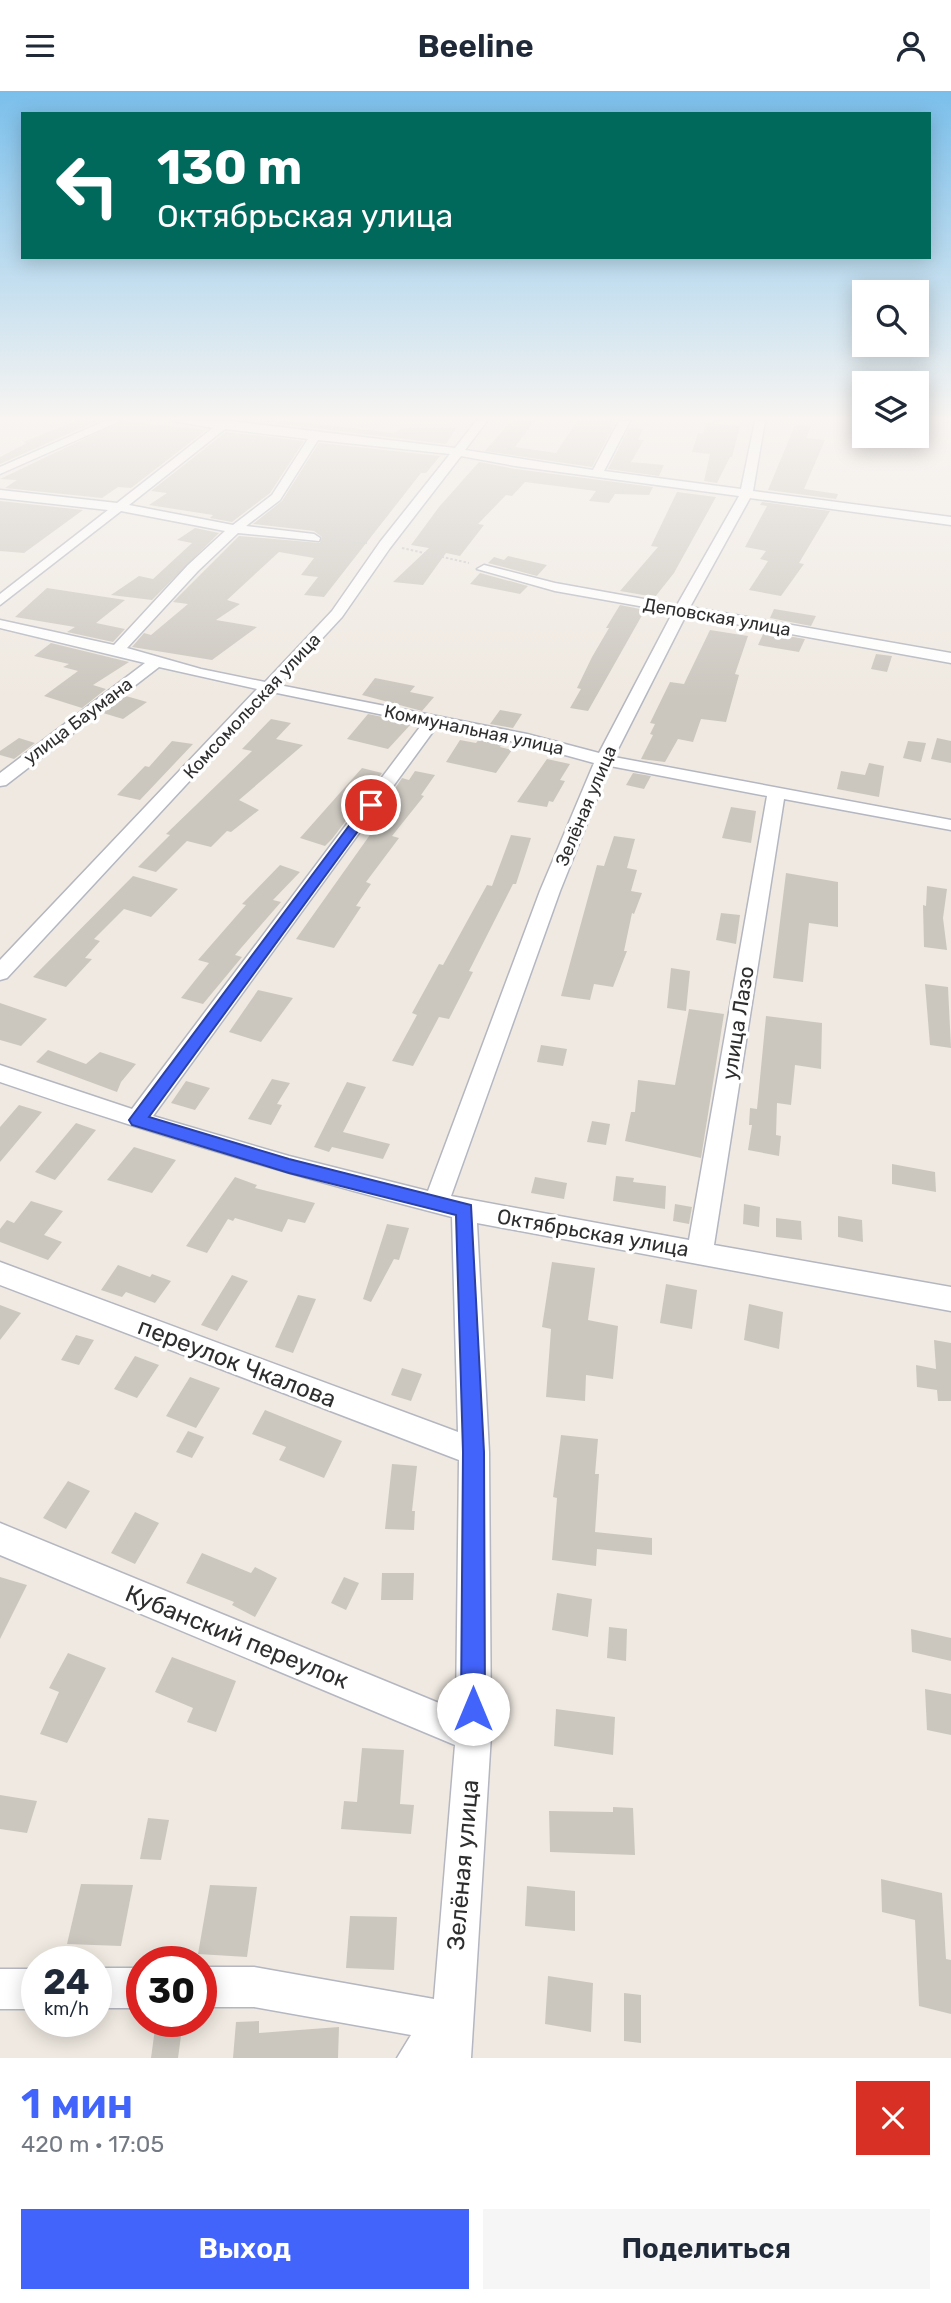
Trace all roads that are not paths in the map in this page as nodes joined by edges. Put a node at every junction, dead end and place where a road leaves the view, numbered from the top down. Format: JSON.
{"nodes":[{"id":1,"x":111,"y":513,"type":"edge"},
{"id":2,"x":149,"y":513,"type":"edge"},
{"id":3,"x":256,"y":513,"type":"edge"},
{"id":4,"x":410,"y":513,"type":"edge"},
{"id":5,"x":736,"y":513,"type":"edge"},
{"id":6,"x":886,"y":513,"type":"edge"},
{"id":7,"x":951,"y":521,"type":"edge"},
{"id":8,"x":235,"y":529,"type":"junction"},
{"id":9,"x":314,"y":538,"type":"dead end"},
{"id":10,"x":484,"y":569,"type":"dead end"},
{"id":11,"x":0,"y":601,"type":"edge"},
{"id":12,"x":682,"y":611,"type":"junction"},
{"id":13,"x":0,"y":624,"type":"edge"},
{"id":14,"x":117,"y":650,"type":"junction"},
{"id":15,"x":951,"y":658,"type":"edge"},
{"id":16,"x":157,"y":661,"type":"junction"},
{"id":17,"x":271,"y":687,"type":"junction"},
{"id":18,"x":433,"y":720,"type":"junction"},
{"id":19,"x":604,"y":760,"type":"junction"},
{"id":20,"x":0,"y":781,"type":"edge"},
{"id":21,"x":776,"y":792,"type":"junction"},
{"id":22,"x":951,"y":825,"type":"edge"},
{"id":23,"x":0,"y":973,"type":"edge"},
{"id":24,"x":0,"y":1073,"type":"edge"},
{"id":25,"x":137,"y":1120,"type":"junction"},
{"id":26,"x":450,"y":1206,"type":"junction"},
{"id":27,"x":700,"y":1253,"type":"junction"},
{"id":28,"x":0,"y":1273,"type":"edge"},
{"id":29,"x":951,"y":1299,"type":"edge"},
{"id":30,"x":474,"y":1452,"type":"junction"},
{"id":31,"x":0,"y":1539,"type":"edge"},
{"id":32,"x":473,"y":1735,"type":"junction"},
{"id":33,"x":217,"y":1987,"type":"edge"},
{"id":34,"x":0,"y":1989,"type":"edge"},
{"id":35,"x":21,"y":1989,"type":"edge"},
{"id":36,"x":450,"y":2040,"type":"edge"},
{"id":37,"x":418,"y":2058,"type":"edge"}],
"edges":[{"from":1,"to":11,"type":"street"},
{"from":2,"to":8,"type":"street"},
{"from":3,"to":8,"type":"street","name":"улица Баумана"},
{"from":4,"to":17,"type":"street","name":"Комсомольская улица"},
{"from":5,"to":12,"type":"street","name":"Зелёная улица"},
{"from":6,"to":7,"type":"street"},
{"from":8,"to":9,"type":"street"},
{"from":8,"to":14,"type":"street","name":"улица Баумана"},
{"from":10,"to":12,"type":"street","name":"Деповская улица"},
{"from":12,"to":15,"type":"street","name":"Деповская улица"},
{"from":12,"to":19,"type":"street","name":"Зелёная улица"},
{"from":13,"to":14,"type":"street","name":"Коммунальная улица"},
{"from":14,"to":16,"type":"street","name":"Коммунальная улица"},
{"from":16,"to":17,"type":"street","name":"Коммунальная улица"},
{"from":16,"to":20,"type":"street","name":"улица Баумана"},
{"from":17,"to":18,"type":"street","name":"Коммунальная улица"},
{"from":17,"to":23,"type":"street","name":"Комсомольская улица"},
{"from":18,"to":19,"type":"street","name":"Коммунальная улица"},
{"from":18,"to":25,"type":"street"},
{"from":19,"to":21,"type":"street","name":"Коммунальная улица"},
{"from":19,"to":26,"type":"street","name":"Зелёная улица"},
{"from":21,"to":22,"type":"street","name":"Коммунальная улица"},
{"from":21,"to":27,"type":"street","name":"улица Лазо"},
{"from":24,"to":25,"type":"street","name":"Октябрьская улица"},
{"from":25,"to":26,"type":"street","name":"Октябрьская улица"},
{"from":26,"to":27,"type":"street","name":"Октябрьская улица"},
{"from":26,"to":30,"type":"street","name":"Зелёная улица"},
{"from":27,"to":29,"type":"street","name":"Октябрьская улица"},
{"from":28,"to":30,"type":"street","name":"переулок Чкалова"},
{"from":30,"to":32,"type":"street","name":"Зелёная улица"},
{"from":31,"to":32,"type":"street","name":"Кубанский переулок"},
{"from":32,"to":36,"type":"street","name":"Зелёная улица"},
{"from":33,"to":36,"type":"street"},
{"from":34,"to":35,"type":"street"},
{"from":36,"to":37,"type":"street"}]}
